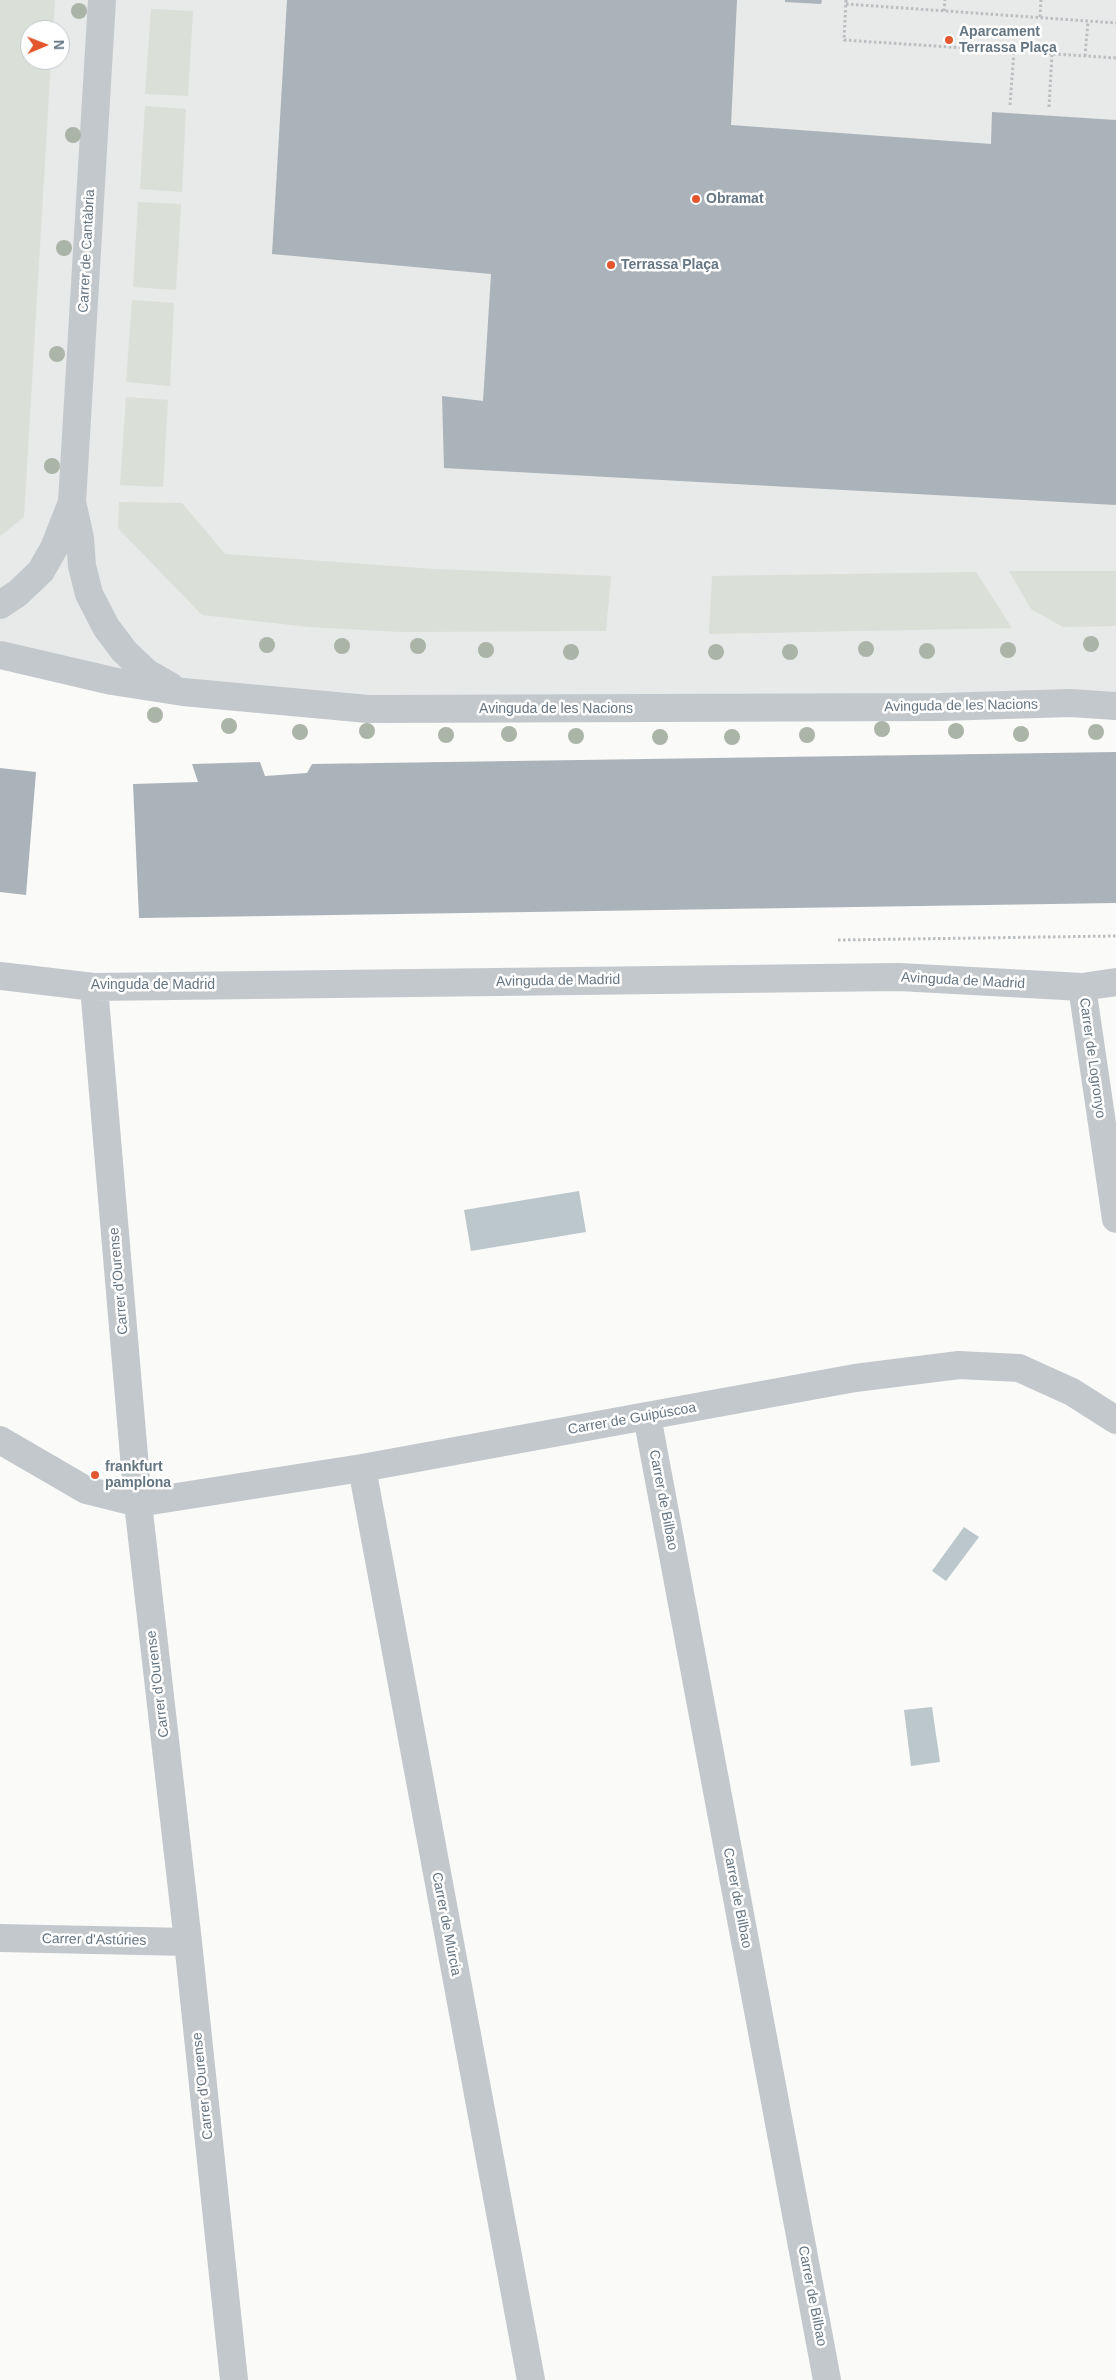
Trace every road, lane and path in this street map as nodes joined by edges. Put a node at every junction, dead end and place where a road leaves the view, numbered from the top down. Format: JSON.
{"nodes":[{"id":1,"x":102,"y":0,"type":"edge"},
{"id":2,"x":945,"y":0,"type":"edge"},
{"id":3,"x":1041,"y":0,"type":"edge"},
{"id":4,"x":846,"y":2,"type":"edge"},
{"id":5,"x":944,"y":11,"type":"junction"},
{"id":6,"x":1040,"y":17,"type":"junction"},
{"id":7,"x":1088,"y":21,"type":"junction"},
{"id":8,"x":1116,"y":23,"type":"edge"},
{"id":9,"x":1014,"y":51,"type":"junction"},
{"id":10,"x":1052,"y":54,"type":"junction"},
{"id":11,"x":1085,"y":56,"type":"junction"},
{"id":12,"x":1116,"y":58,"type":"edge"},
{"id":13,"x":1010,"y":105,"type":"dead end"},
{"id":14,"x":1049,"y":107,"type":"dead end"},
{"id":15,"x":72,"y":502,"type":"junction"},
{"id":16,"x":0,"y":604,"type":"edge"},
{"id":17,"x":0,"y":655,"type":"edge"},
{"id":18,"x":183,"y":692,"type":"junction"},
{"id":19,"x":1116,"y":706,"type":"edge"},
{"id":20,"x":0,"y":976,"type":"edge"},
{"id":21,"x":1116,"y":982,"type":"edge"},
{"id":22,"x":94,"y":987,"type":"junction"},
{"id":23,"x":1082,"y":987,"type":"junction"},
{"id":24,"x":1116,"y":1219,"type":"edge"},
{"id":25,"x":647,"y":1416,"type":"junction"},
{"id":26,"x":1116,"y":1420,"type":"edge"},
{"id":27,"x":0,"y":1440,"type":"edge"},
{"id":28,"x":362,"y":1468,"type":"junction"},
{"id":29,"x":138,"y":1503,"type":"junction"},
{"id":30,"x":0,"y":1938,"type":"edge"},
{"id":31,"x":188,"y":1942,"type":"junction"},
{"id":32,"x":234,"y":2380,"type":"edge"},
{"id":33,"x":531,"y":2380,"type":"edge"},
{"id":34,"x":827,"y":2380,"type":"edge"}],
"edges":[{"from":1,"to":15,"type":"street","name":"Carrer de Cantàbria"},
{"from":2,"to":5,"type":"path"},
{"from":3,"to":6,"type":"path"},
{"from":4,"to":5,"type":"path"},
{"from":4,"to":9,"type":"path"},
{"from":5,"to":6,"type":"path"},
{"from":6,"to":7,"type":"path"},
{"from":7,"to":8,"type":"path"},
{"from":7,"to":11,"type":"path"},
{"from":9,"to":10,"type":"path"},
{"from":9,"to":13,"type":"path"},
{"from":10,"to":11,"type":"path"},
{"from":10,"to":14,"type":"path"},
{"from":11,"to":12,"type":"path"},
{"from":15,"to":16,"type":"street","name":"Carrer de Cantàbria"},
{"from":15,"to":18,"type":"street","name":"Carrer de Cantàbria"},
{"from":17,"to":18,"type":"street","name":"Avinguda de les Nacions"},
{"from":18,"to":19,"type":"street","name":"Avinguda de les Nacions"},
{"from":20,"to":22,"type":"street","name":"Avinguda de Madrid"},
{"from":21,"to":23,"type":"street","name":"Avinguda de Madrid"},
{"from":22,"to":23,"type":"street","name":"Avinguda de Madrid"},
{"from":22,"to":29,"type":"street","name":"Carrer d'Ourense"},
{"from":23,"to":24,"type":"street","name":"Carrer de Logronyo"},
{"from":25,"to":26,"type":"street","name":"Carrer de Guipúscoa"},
{"from":25,"to":28,"type":"street","name":"Carrer de Guipúscoa"},
{"from":25,"to":34,"type":"street","name":"Carrer de Bilbao"},
{"from":27,"to":29,"type":"street"},
{"from":28,"to":29,"type":"street","name":"Carrer de Guipúscoa"},
{"from":28,"to":33,"type":"street","name":"Carrer de Múrcia"},
{"from":29,"to":31,"type":"street","name":"Carrer d'Ourense"},
{"from":30,"to":31,"type":"street","name":"Carrer d'Astúries"},
{"from":31,"to":32,"type":"street","name":"Carrer d'Ourense"}]}
